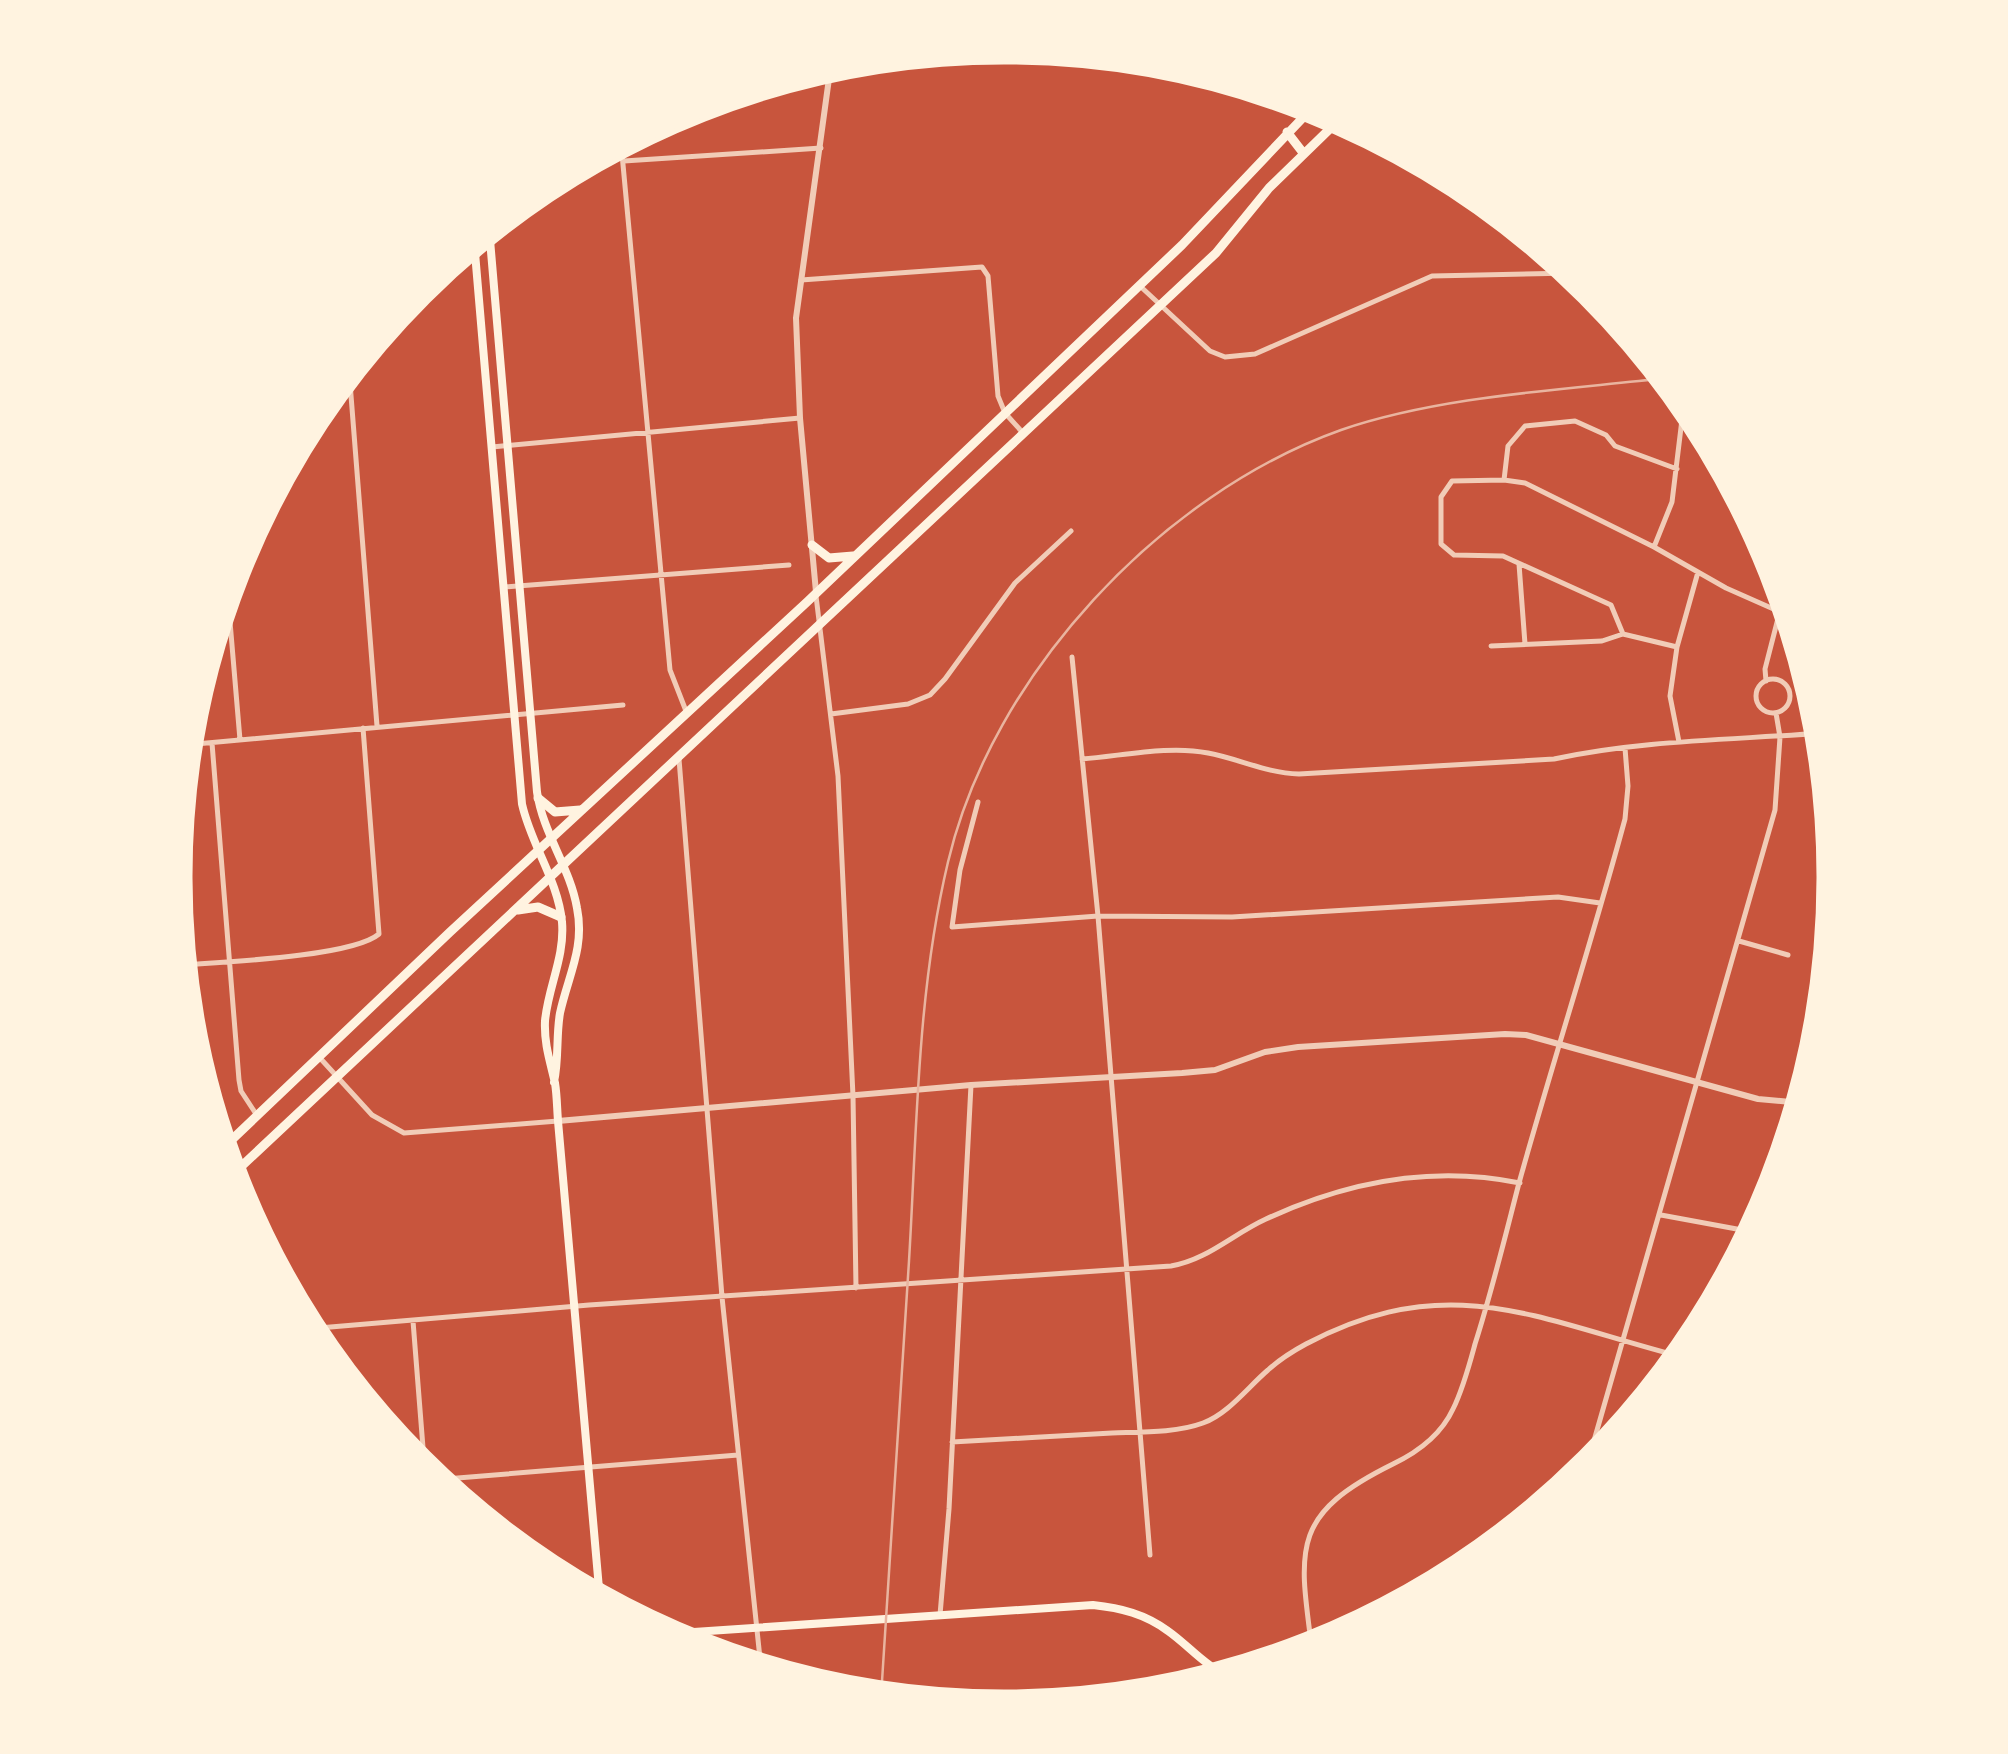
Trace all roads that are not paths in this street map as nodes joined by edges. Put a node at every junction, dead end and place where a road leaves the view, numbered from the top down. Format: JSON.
{"nodes":[{"id":1,"x":829,"y":82,"type":"edge"},
{"id":2,"x":1300,"y":119,"type":"edge"},
{"id":3,"x":1328,"y":130,"type":"edge"},
{"id":4,"x":1287,"y":132,"type":"junction"},
{"id":5,"x":821,"y":148,"type":"junction"},
{"id":6,"x":1304,"y":154,"type":"junction"},
{"id":7,"x":623,"y":158,"type":"edge"},
{"id":8,"x":623,"y":162,"type":"junction"},
{"id":9,"x":490,"y":246,"type":"edge"},
{"id":10,"x":475,"y":258,"type":"edge"},
{"id":11,"x":1550,"y":273,"type":"edge"},
{"id":12,"x":801,"y":280,"type":"junction"},
{"id":13,"x":1140,"y":285,"type":"junction"},
{"id":14,"x":1160,"y":305,"type":"junction"},
{"id":15,"x":350,"y":392,"type":"edge"},
{"id":16,"x":1005,"y":413,"type":"junction"},
{"id":17,"x":800,"y":418,"type":"junction"},
{"id":18,"x":1682,"y":425,"type":"edge"},
{"id":19,"x":647,"y":431,"type":"junction"},
{"id":20,"x":1024,"y":434,"type":"junction"},
{"id":21,"x":507,"y":445,"type":"junction"},
{"id":22,"x":492,"y":446,"type":"junction"},
{"id":23,"x":1677,"y":469,"type":"junction"},
{"id":24,"x":1504,"y":480,"type":"junction"},
{"id":25,"x":1071,"y":531,"type":"dead end"},
{"id":26,"x":812,"y":545,"type":"junction"},
{"id":27,"x":1654,"y":547,"type":"junction"},
{"id":28,"x":856,"y":556,"type":"junction"},
{"id":29,"x":1519,"y":564,"type":"junction"},
{"id":30,"x":789,"y":565,"type":"dead end"},
{"id":31,"x":1698,"y":572,"type":"junction"},
{"id":32,"x":662,"y":575,"type":"junction"},
{"id":33,"x":520,"y":586,"type":"junction"},
{"id":34,"x":504,"y":587,"type":"junction"},
{"id":35,"x":816,"y":593,"type":"junction"},
{"id":36,"x":1773,"y":609,"type":"edge"},
{"id":37,"x":1776,"y":619,"type":"edge"},
{"id":38,"x":230,"y":624,"type":"edge"},
{"id":39,"x":818,"y":627,"type":"junction"},
{"id":40,"x":1623,"y":634,"type":"junction"},
{"id":41,"x":1525,"y":644,"type":"junction"},
{"id":42,"x":1490,"y":646,"type":"dead end"},
{"id":43,"x":1677,"y":647,"type":"junction"},
{"id":44,"x":1072,"y":657,"type":"dead end"},
{"id":45,"x":1766,"y":681,"type":"junction"},
{"id":46,"x":622,"y":705,"type":"dead end"},
{"id":47,"x":531,"y":713,"type":"junction"},
{"id":48,"x":1776,"y":713,"type":"junction"},
{"id":49,"x":514,"y":714,"type":"junction"},
{"id":50,"x":687,"y":714,"type":"junction"},
{"id":51,"x":831,"y":714,"type":"junction"},
{"id":52,"x":377,"y":726,"type":"junction"},
{"id":53,"x":363,"y":728,"type":"junction"},
{"id":54,"x":1806,"y":734,"type":"edge"},
{"id":55,"x":1780,"y":736,"type":"junction"},
{"id":56,"x":240,"y":740,"type":"junction"},
{"id":57,"x":1680,"y":742,"type":"junction"},
{"id":58,"x":212,"y":743,"type":"junction"},
{"id":59,"x":201,"y":744,"type":"edge"},
{"id":60,"x":1624,"y":748,"type":"junction"},
{"id":61,"x":678,"y":756,"type":"junction"},
{"id":62,"x":1082,"y":759,"type":"junction"},
{"id":63,"x":538,"y":798,"type":"junction"},
{"id":64,"x":978,"y":802,"type":"dead end"},
{"id":65,"x":582,"y":809,"type":"junction"},
{"id":66,"x":550,"y":838,"type":"junction"},
{"id":67,"x":539,"y":850,"type":"junction"},
{"id":68,"x":563,"y":864,"type":"junction"},
{"id":69,"x":550,"y":877,"type":"junction"},
{"id":70,"x":1601,"y":903,"type":"junction"},
{"id":71,"x":516,"y":911,"type":"junction"},
{"id":72,"x":1098,"y":916,"type":"junction"},
{"id":73,"x":562,"y":917,"type":"junction"},
{"id":74,"x":1739,"y":941,"type":"junction"},
{"id":75,"x":1788,"y":955,"type":"dead end"},
{"id":76,"x":230,"y":961,"type":"junction"},
{"id":77,"x":194,"y":964,"type":"edge"},
{"id":78,"x":1560,"y":1045,"type":"junction"},
{"id":79,"x":320,"y":1058,"type":"junction"},
{"id":80,"x":336,"y":1076,"type":"junction"},
{"id":81,"x":1110,"y":1076,"type":"junction"},
{"id":82,"x":554,"y":1082,"type":"junction"},
{"id":83,"x":1694,"y":1083,"type":"junction"},
{"id":84,"x":970,"y":1086,"type":"junction"},
{"id":85,"x":853,"y":1096,"type":"junction"},
{"id":86,"x":1787,"y":1102,"type":"edge"},
{"id":87,"x":707,"y":1109,"type":"junction"},
{"id":88,"x":258,"y":1117,"type":"junction"},
{"id":89,"x":558,"y":1122,"type":"junction"},
{"id":90,"x":233,"y":1140,"type":"edge"},
{"id":91,"x":243,"y":1165,"type":"edge"},
{"id":92,"x":1520,"y":1182,"type":"junction"},
{"id":93,"x":1661,"y":1215,"type":"junction"},
{"id":94,"x":1738,"y":1229,"type":"edge"},
{"id":95,"x":1126,"y":1269,"type":"junction"},
{"id":96,"x":961,"y":1281,"type":"junction"},
{"id":97,"x":856,"y":1288,"type":"junction"},
{"id":98,"x":722,"y":1297,"type":"junction"},
{"id":99,"x":1487,"y":1305,"type":"junction"},
{"id":100,"x":573,"y":1306,"type":"junction"},
{"id":101,"x":413,"y":1320,"type":"junction"},
{"id":102,"x":325,"y":1327,"type":"edge"},
{"id":103,"x":1622,"y":1341,"type":"junction"},
{"id":104,"x":1665,"y":1352,"type":"edge"},
{"id":105,"x":1140,"y":1432,"type":"junction"},
{"id":106,"x":1596,"y":1435,"type":"edge"},
{"id":107,"x":952,"y":1442,"type":"junction"},
{"id":108,"x":423,"y":1448,"type":"edge"},
{"id":109,"x":738,"y":1456,"type":"junction"},
{"id":110,"x":588,"y":1468,"type":"junction"},
{"id":111,"x":455,"y":1478,"type":"edge"},
{"id":112,"x":1150,"y":1555,"type":"dead end"},
{"id":113,"x":598,"y":1583,"type":"edge"},
{"id":114,"x":940,"y":1615,"type":"junction"},
{"id":115,"x":757,"y":1627,"type":"junction"},
{"id":116,"x":698,"y":1631,"type":"edge"},
{"id":117,"x":1310,"y":1631,"type":"edge"},
{"id":118,"x":760,"y":1654,"type":"edge"},
{"id":119,"x":1207,"y":1666,"type":"edge"}],
"edges":[{"from":1,"to":5,"type":"street"},
{"from":2,"to":4,"type":"main road"},
{"from":3,"to":6,"type":"main road"},
{"from":4,"to":6,"type":"main road"},
{"from":4,"to":13,"type":"main road"},
{"from":5,"to":8,"type":"street"},
{"from":5,"to":12,"type":"street"},
{"from":6,"to":14,"type":"main road"},
{"from":7,"to":8,"type":"street"},
{"from":8,"to":19,"type":"street"},
{"from":9,"to":21,"type":"main road"},
{"from":10,"to":22,"type":"main road"},
{"from":11,"to":14,"type":"street"},
{"from":12,"to":16,"type":"street"},
{"from":12,"to":17,"type":"street"},
{"from":13,"to":14,"type":"street"},
{"from":13,"to":16,"type":"main road"},
{"from":14,"to":20,"type":"main road"},
{"from":15,"to":52,"type":"street"},
{"from":16,"to":20,"type":"street"},
{"from":16,"to":28,"type":"main road"},
{"from":17,"to":19,"type":"street"},
{"from":17,"to":26,"type":"street"},
{"from":18,"to":23,"type":"street"},
{"from":19,"to":21,"type":"street"},
{"from":19,"to":32,"type":"street"},
{"from":20,"to":39,"type":"main road"},
{"from":21,"to":22,"type":"street"},
{"from":21,"to":33,"type":"main road"},
{"from":22,"to":34,"type":"main road"},
{"from":23,"to":24,"type":"street"},
{"from":23,"to":27,"type":"street"},
{"from":24,"to":27,"type":"street"},
{"from":24,"to":29,"type":"street"},
{"from":25,"to":51,"type":"street"},
{"from":26,"to":28,"type":"main road"},
{"from":26,"to":35,"type":"street"},
{"from":27,"to":31,"type":"street"},
{"from":28,"to":35,"type":"main road"},
{"from":29,"to":40,"type":"street"},
{"from":29,"to":41,"type":"street"},
{"from":30,"to":32,"type":"street"},
{"from":31,"to":36,"type":"street"},
{"from":31,"to":43,"type":"street"},
{"from":32,"to":33,"type":"street"},
{"from":32,"to":50,"type":"street"},
{"from":33,"to":34,"type":"street"},
{"from":33,"to":47,"type":"main road"},
{"from":34,"to":49,"type":"main road"},
{"from":35,"to":39,"type":"street"},
{"from":35,"to":50,"type":"main road"},
{"from":37,"to":45,"type":"street"},
{"from":38,"to":56,"type":"street"},
{"from":39,"to":51,"type":"street"},
{"from":39,"to":61,"type":"main road"},
{"from":40,"to":41,"type":"street"},
{"from":40,"to":43,"type":"street"},
{"from":41,"to":42,"type":"street"},
{"from":43,"to":57,"type":"street"},
{"from":44,"to":62,"type":"street"},
{"from":45,"to":48,"type":"street"},
{"from":45,"to":48,"type":"street"},
{"from":46,"to":47,"type":"street"},
{"from":47,"to":49,"type":"street"},
{"from":47,"to":63,"type":"main road"},
{"from":48,"to":55,"type":"street"},
{"from":49,"to":52,"type":"street"},
{"from":49,"to":67,"type":"main road"},
{"from":50,"to":65,"type":"main road"},
{"from":51,"to":85,"type":"street"},
{"from":52,"to":53,"type":"street"},
{"from":53,"to":56,"type":"street"},
{"from":53,"to":76,"type":"street"},
{"from":54,"to":55,"type":"street"},
{"from":55,"to":57,"type":"street"},
{"from":55,"to":74,"type":"street"},
{"from":56,"to":58,"type":"street"},
{"from":57,"to":60,"type":"street"},
{"from":58,"to":59,"type":"street"},
{"from":58,"to":76,"type":"street"},
{"from":60,"to":62,"type":"street"},
{"from":60,"to":70,"type":"street"},
{"from":61,"to":68,"type":"main road"},
{"from":61,"to":87,"type":"street"},
{"from":62,"to":72,"type":"street"},
{"from":63,"to":65,"type":"main road"},
{"from":63,"to":66,"type":"main road"},
{"from":64,"to":72,"type":"street"},
{"from":65,"to":66,"type":"main road"},
{"from":66,"to":67,"type":"main road"},
{"from":66,"to":68,"type":"main road"},
{"from":67,"to":69,"type":"main road"},
{"from":67,"to":79,"type":"main road"},
{"from":68,"to":69,"type":"main road"},
{"from":68,"to":82,"type":"main road"},
{"from":69,"to":71,"type":"main road"},
{"from":69,"to":73,"type":"main road"},
{"from":70,"to":72,"type":"street"},
{"from":70,"to":78,"type":"street"},
{"from":71,"to":73,"type":"main road"},
{"from":71,"to":80,"type":"main road"},
{"from":72,"to":81,"type":"street"},
{"from":73,"to":82,"type":"main road"},
{"from":74,"to":75,"type":"street"},
{"from":74,"to":83,"type":"street"},
{"from":76,"to":77,"type":"street"},
{"from":76,"to":88,"type":"street"},
{"from":78,"to":81,"type":"street"},
{"from":78,"to":83,"type":"street"},
{"from":78,"to":92,"type":"street"},
{"from":79,"to":80,"type":"street"},
{"from":79,"to":88,"type":"main road"},
{"from":80,"to":89,"type":"street"},
{"from":80,"to":91,"type":"main road"},
{"from":81,"to":84,"type":"street"},
{"from":81,"to":95,"type":"street"},
{"from":82,"to":89,"type":"main road"},
{"from":83,"to":86,"type":"street"},
{"from":83,"to":93,"type":"street"},
{"from":84,"to":85,"type":"street"},
{"from":84,"to":96,"type":"street"},
{"from":85,"to":87,"type":"street"},
{"from":85,"to":97,"type":"street"},
{"from":87,"to":89,"type":"street"},
{"from":87,"to":98,"type":"street"},
{"from":88,"to":90,"type":"main road"},
{"from":89,"to":100,"type":"main road"},
{"from":92,"to":95,"type":"street"},
{"from":92,"to":99,"type":"street"},
{"from":93,"to":94,"type":"street"},
{"from":93,"to":103,"type":"street"},
{"from":95,"to":96,"type":"street"},
{"from":95,"to":105,"type":"street"},
{"from":96,"to":97,"type":"street"},
{"from":96,"to":107,"type":"street"},
{"from":97,"to":98,"type":"street"},
{"from":98,"to":100,"type":"street"},
{"from":98,"to":109,"type":"street"},
{"from":99,"to":103,"type":"street"},
{"from":99,"to":105,"type":"street"},
{"from":99,"to":117,"type":"street"},
{"from":100,"to":101,"type":"street"},
{"from":100,"to":110,"type":"main road"},
{"from":101,"to":102,"type":"street"},
{"from":101,"to":108,"type":"street"},
{"from":103,"to":104,"type":"street"},
{"from":103,"to":106,"type":"street"},
{"from":105,"to":107,"type":"street"},
{"from":105,"to":112,"type":"street"},
{"from":107,"to":114,"type":"street"},
{"from":109,"to":110,"type":"street"},
{"from":109,"to":115,"type":"street"},
{"from":110,"to":111,"type":"street"},
{"from":110,"to":113,"type":"main road"},
{"from":114,"to":115,"type":"main road"},
{"from":114,"to":119,"type":"main road"},
{"from":115,"to":116,"type":"main road"},
{"from":115,"to":118,"type":"street"}]}
